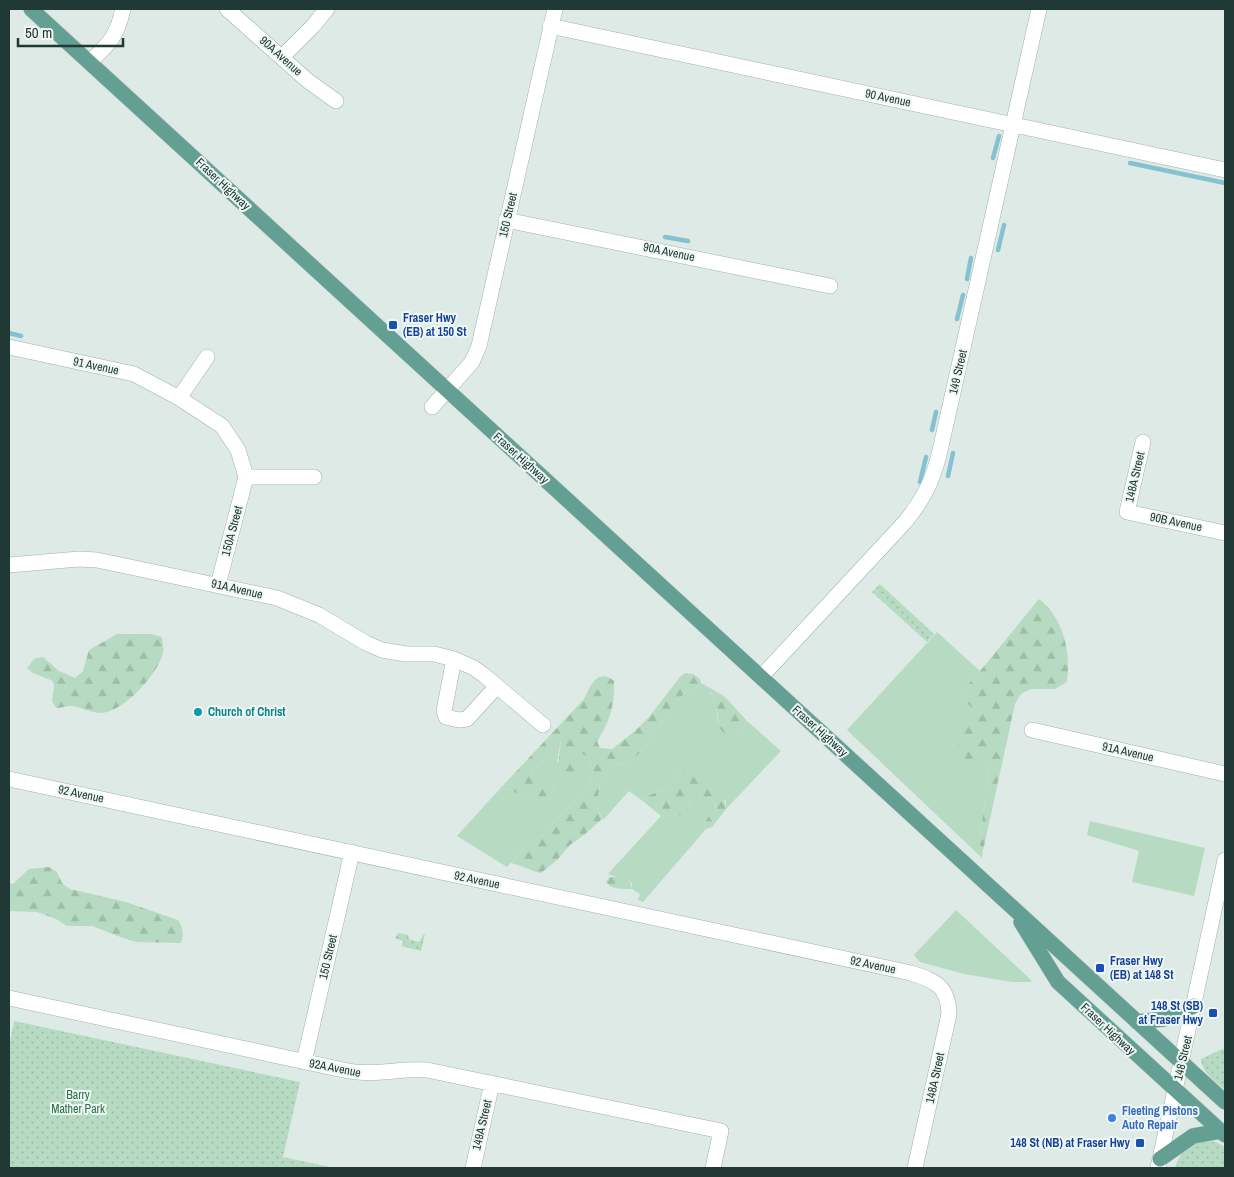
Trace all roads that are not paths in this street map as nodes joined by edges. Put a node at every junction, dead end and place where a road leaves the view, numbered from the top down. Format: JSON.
{"nodes":[{"id":1,"x":31,"y":9,"type":"edge"},
{"id":2,"x":123,"y":9,"type":"edge"},
{"id":3,"x":227,"y":9,"type":"edge"},
{"id":4,"x":326,"y":9,"type":"edge"},
{"id":5,"x":555,"y":9,"type":"edge"},
{"id":6,"x":1039,"y":9,"type":"edge"},
{"id":7,"x":550,"y":26,"type":"junction"},
{"id":8,"x":282,"y":58,"type":"junction"},
{"id":9,"x":90,"y":62,"type":"junction"},
{"id":10,"x":336,"y":101,"type":"dead end"},
{"id":11,"x":1013,"y":125,"type":"junction"},
{"id":12,"x":1225,"y":170,"type":"edge"},
{"id":13,"x":506,"y":220,"type":"junction"},
{"id":14,"x":830,"y":286,"type":"dead end"},
{"id":15,"x":9,"y":347,"type":"edge"},
{"id":16,"x":208,"y":357,"type":"dead end"},
{"id":17,"x":448,"y":391,"type":"junction"},
{"id":18,"x":179,"y":398,"type":"junction"},
{"id":19,"x":432,"y":407,"type":"dead end"},
{"id":20,"x":1143,"y":442,"type":"dead end"},
{"id":21,"x":246,"y":477,"type":"junction"},
{"id":22,"x":314,"y":477,"type":"dead end"},
{"id":23,"x":1127,"y":512,"type":"joint"},
{"id":24,"x":1225,"y":533,"type":"edge"},
{"id":25,"x":9,"y":565,"type":"edge"},
{"id":26,"x":218,"y":585,"type":"junction"},
{"id":27,"x":454,"y":659,"type":"junction"},
{"id":28,"x":761,"y":677,"type":"junction"},
{"id":29,"x":497,"y":686,"type":"junction"},
{"id":30,"x":543,"y":725,"type":"dead end"},
{"id":31,"x":1032,"y":730,"type":"dead end"},
{"id":32,"x":1225,"y":774,"type":"edge"},
{"id":33,"x":9,"y":778,"type":"edge"},
{"id":34,"x":352,"y":852,"type":"junction"},
{"id":35,"x":1225,"y":860,"type":"edge"},
{"id":36,"x":1011,"y":906,"type":"junction"},
{"id":37,"x":942,"y":989,"type":"joint"},
{"id":38,"x":9,"y":998,"type":"edge"},
{"id":39,"x":1194,"y":1006,"type":"junction"},
{"id":40,"x":1137,"y":1022,"type":"junction"},
{"id":41,"x":304,"y":1062,"type":"junction"},
{"id":42,"x":1182,"y":1063,"type":"junction"},
{"id":43,"x":492,"y":1083,"type":"junction"},
{"id":44,"x":1175,"y":1090,"type":"junction"},
{"id":45,"x":1225,"y":1102,"type":"edge"},
{"id":46,"x":1223,"y":1133,"type":"edge"},
{"id":47,"x":1159,"y":1163,"type":"edge"},
{"id":48,"x":473,"y":1168,"type":"edge"},
{"id":49,"x":713,"y":1168,"type":"edge"},
{"id":50,"x":915,"y":1168,"type":"edge"}],
"edges":[{"from":1,"to":9,"type":"main road","name":"Fraser Highway"},
{"from":2,"to":9,"type":"street"},
{"from":3,"to":8,"type":"street","name":"90A Avenue"},
{"from":4,"to":8,"type":"street"},
{"from":5,"to":7,"type":"street","name":"150 Street"},
{"from":6,"to":11,"type":"street","name":"149 Street"},
{"from":7,"to":11,"type":"street","name":"90 Avenue"},
{"from":7,"to":13,"type":"street","name":"150 Street"},
{"from":8,"to":10,"type":"street","name":"90A Avenue"},
{"from":9,"to":17,"type":"main road","name":"Fraser Highway"},
{"from":11,"to":12,"type":"street","name":"90 Avenue"},
{"from":11,"to":28,"type":"street","name":"149 Street"},
{"from":13,"to":14,"type":"street","name":"90A Avenue"},
{"from":13,"to":17,"type":"street","name":"150 Street"},
{"from":15,"to":18,"type":"street","name":"91 Avenue"},
{"from":16,"to":18,"type":"street"},
{"from":17,"to":19,"type":"street","name":"150 Street"},
{"from":17,"to":28,"type":"main road","name":"Fraser Highway"},
{"from":18,"to":21,"type":"street"},
{"from":20,"to":23,"type":"street","name":"148A Street"},
{"from":21,"to":22,"type":"street"},
{"from":21,"to":26,"type":"street","name":"150A Street"},
{"from":23,"to":24,"type":"street","name":"90B Avenue"},
{"from":25,"to":26,"type":"street","name":"91A Avenue"},
{"from":26,"to":27,"type":"street","name":"91A Avenue"},
{"from":27,"to":29,"type":"street","name":"91A Avenue"},
{"from":27,"to":29,"type":"street"},
{"from":28,"to":36,"type":"main road","name":"Fraser Highway"},
{"from":29,"to":30,"type":"street","name":"91A Avenue"},
{"from":31,"to":32,"type":"street","name":"91A Avenue"},
{"from":33,"to":34,"type":"street","name":"92 Avenue"},
{"from":34,"to":37,"type":"street","name":"92 Avenue"},
{"from":34,"to":41,"type":"street","name":"150 Street"},
{"from":35,"to":39,"type":"street","name":"148 Street"},
{"from":36,"to":40,"type":"main road","name":"Fraser Highway"},
{"from":36,"to":44,"type":"main road","name":"Fraser Highway"},
{"from":37,"to":50,"type":"street","name":"148A Street"},
{"from":38,"to":41,"type":"street","name":"92A Avenue"},
{"from":39,"to":40,"type":"main road"},
{"from":39,"to":42,"type":"street","name":"148 Street"},
{"from":40,"to":42,"type":"main road","name":"Fraser Highway"},
{"from":41,"to":43,"type":"street","name":"92A Avenue"},
{"from":42,"to":44,"type":"street","name":"148 Street"},
{"from":42,"to":45,"type":"main road","name":"Fraser Highway"},
{"from":43,"to":48,"type":"street","name":"149A Street"},
{"from":43,"to":49,"type":"street","name":"92A Avenue"},
{"from":44,"to":46,"type":"main road","name":"Fraser Highway"},
{"from":44,"to":47,"type":"street","name":"148 Street"},
{"from":46,"to":47,"type":"main road"}]}
